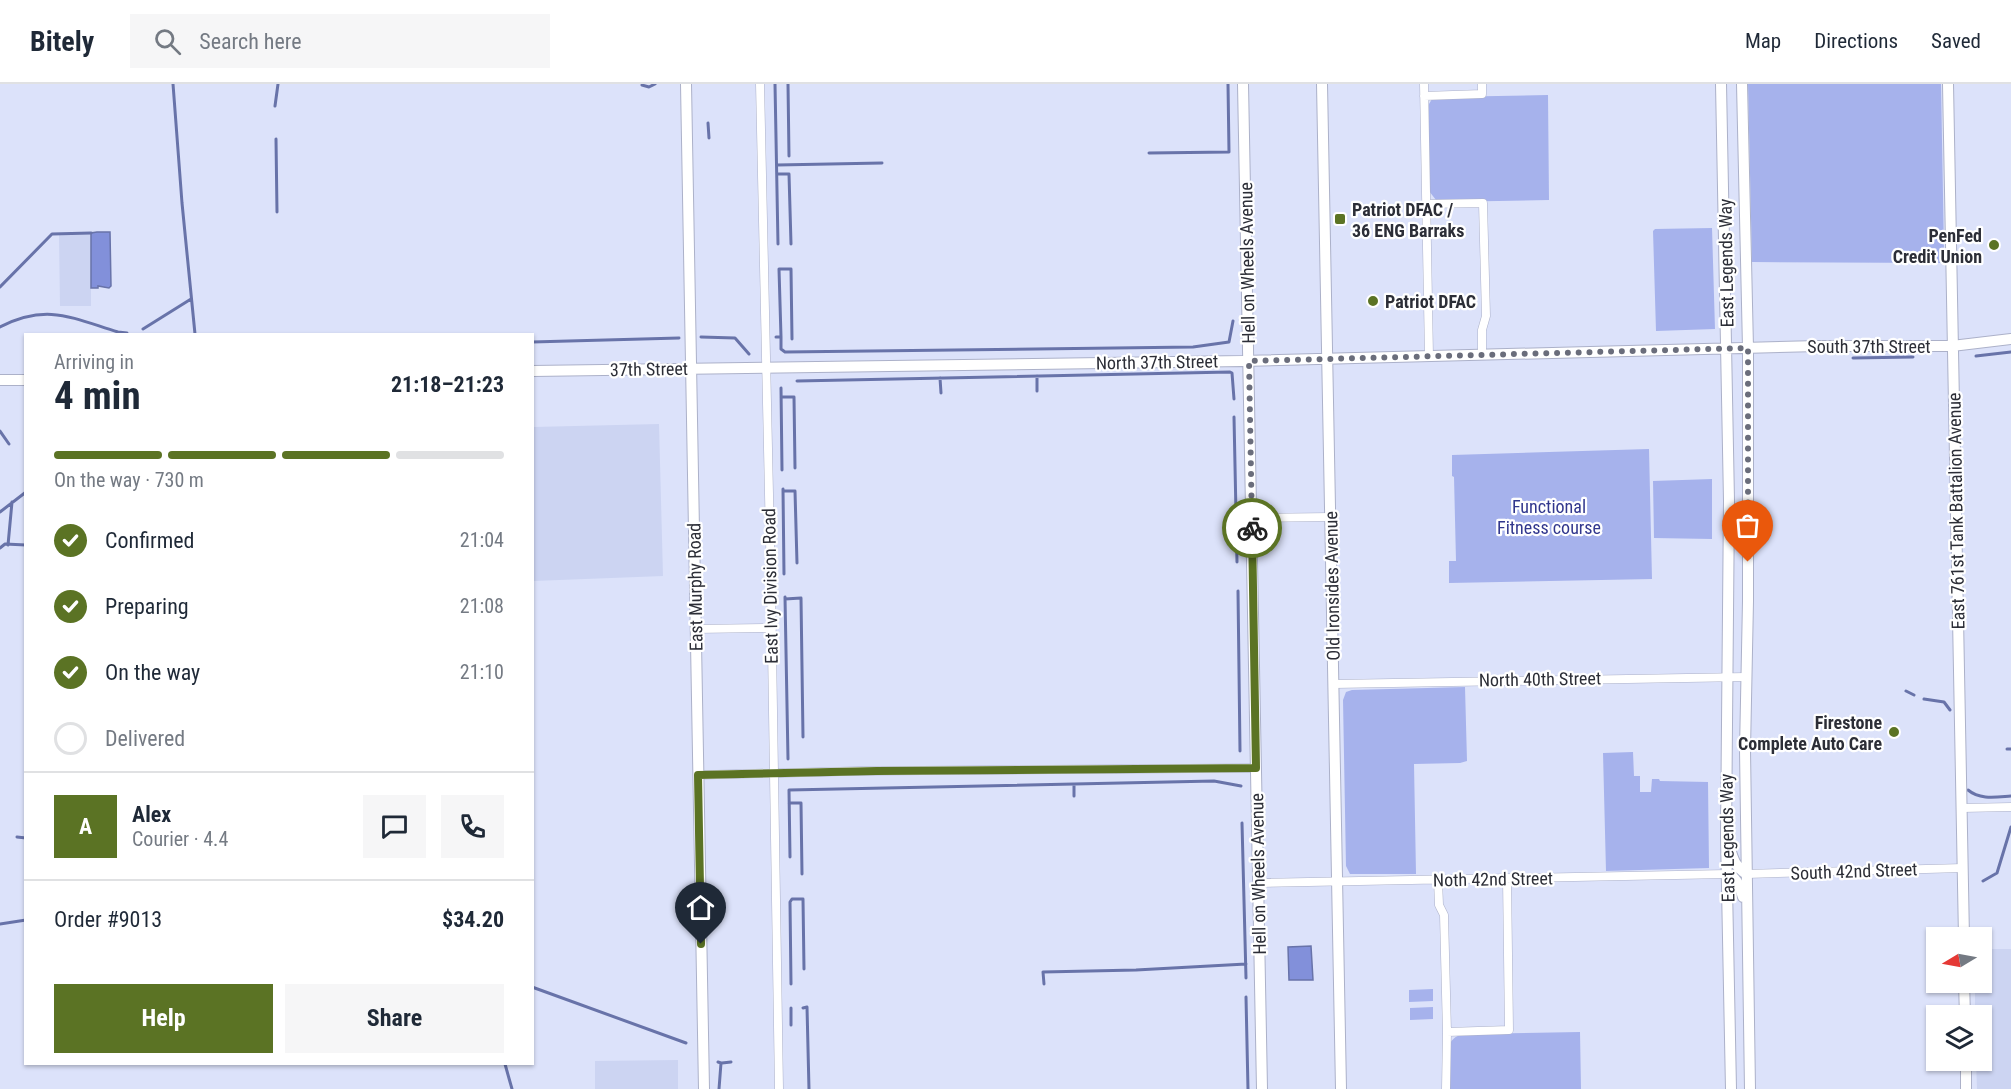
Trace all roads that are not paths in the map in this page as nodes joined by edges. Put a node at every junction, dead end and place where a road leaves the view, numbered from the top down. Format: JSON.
{"nodes":[{"id":1,"x":686,"y":84,"type":"edge"},
{"id":2,"x":760,"y":84,"type":"edge"},
{"id":3,"x":1243,"y":84,"type":"edge"},
{"id":4,"x":1322,"y":84,"type":"edge"},
{"id":5,"x":1424,"y":84,"type":"edge"},
{"id":6,"x":1482,"y":84,"type":"edge"},
{"id":7,"x":1722,"y":84,"type":"edge"},
{"id":8,"x":1742,"y":84,"type":"edge"},
{"id":9,"x":1948,"y":84,"type":"edge"},
{"id":10,"x":1424,"y":96,"type":"junction"},
{"id":11,"x":1426,"y":204,"type":"junction"},
{"id":12,"x":2011,"y":339,"type":"edge"},
{"id":13,"x":1952,"y":346,"type":"junction"},
{"id":14,"x":1748,"y":348,"type":"junction"},
{"id":15,"x":1728,"y":349,"type":"junction"},
{"id":16,"x":1482,"y":354,"type":"junction"},
{"id":17,"x":1429,"y":356,"type":"junction"},
{"id":18,"x":1327,"y":359,"type":"junction"},
{"id":19,"x":1249,"y":361,"type":"junction"},
{"id":20,"x":766,"y":367,"type":"junction"},
{"id":21,"x":691,"y":368,"type":"junction"},
{"id":22,"x":534,"y":371,"type":"edge"},
{"id":23,"x":0,"y":380,"type":"edge"},
{"id":24,"x":24,"y":380,"type":"edge"},
{"id":25,"x":1331,"y":517,"type":"junction"},
{"id":26,"x":1252,"y":518,"type":"junction"},
{"id":27,"x":772,"y":628,"type":"junction"},
{"id":28,"x":695,"y":629,"type":"junction"},
{"id":29,"x":1726,"y":676,"type":"junction"},
{"id":30,"x":1746,"y":677,"type":"junction"},
{"id":31,"x":1334,"y":684,"type":"junction"},
{"id":32,"x":1256,"y":768,"type":"junction"},
{"id":33,"x":698,"y":775,"type":"junction"},
{"id":34,"x":774,"y":775,"type":"junction"},
{"id":35,"x":2011,"y":807,"type":"edge"},
{"id":36,"x":1962,"y":808,"type":"junction"},
{"id":37,"x":1726,"y":837,"type":"junction"},
{"id":38,"x":1963,"y":868,"type":"junction"},
{"id":39,"x":1727,"y":874,"type":"junction"},
{"id":40,"x":1746,"y":874,"type":"junction"},
{"id":41,"x":1507,"y":878,"type":"junction"},
{"id":42,"x":1438,"y":880,"type":"junction"},
{"id":43,"x":1337,"y":882,"type":"junction"},
{"id":44,"x":1259,"y":883,"type":"junction"},
{"id":45,"x":1746,"y":906,"type":"junction"},
{"id":46,"x":1964,"y":927,"type":"edge"},
{"id":47,"x":1447,"y":1032,"type":"junction"},
{"id":48,"x":1966,"y":1071,"type":"edge"},
{"id":49,"x":704,"y":1089,"type":"edge"},
{"id":50,"x":779,"y":1089,"type":"edge"},
{"id":51,"x":1262,"y":1089,"type":"edge"},
{"id":52,"x":1341,"y":1089,"type":"edge"},
{"id":53,"x":1446,"y":1089,"type":"edge"},
{"id":54,"x":1731,"y":1089,"type":"edge"},
{"id":55,"x":1750,"y":1089,"type":"edge"},
{"id":56,"x":1966,"y":1089,"type":"edge"}],
"edges":[{"from":1,"to":21,"type":"street","name":"East Murphy Road"},
{"from":2,"to":20,"type":"street","name":"East Ivy Division Road"},
{"from":3,"to":19,"type":"street","name":"Hell on Wheels Avenue"},
{"from":4,"to":18,"type":"street","name":"Old Ironsides Avenue"},
{"from":5,"to":10,"type":"street"},
{"from":6,"to":10,"type":"street"},
{"from":7,"to":15,"type":"street","name":"East Legends Way"},
{"from":8,"to":14,"type":"street","name":"East Legends Way"},
{"from":9,"to":13,"type":"street","name":"East 761st Tank Battalion Avenue"},
{"from":10,"to":11,"type":"street"},
{"from":11,"to":16,"type":"street"},
{"from":11,"to":17,"type":"street"},
{"from":12,"to":13,"type":"street","name":"South 37th Street"},
{"from":13,"to":14,"type":"street","name":"South 37th Street"},
{"from":13,"to":36,"type":"street","name":"East 761st Tank Battalion Avenue"},
{"from":14,"to":15,"type":"street","name":"South 37th Street"},
{"from":14,"to":30,"type":"street","name":"East Legends Way"},
{"from":15,"to":16,"type":"street","name":"North 37th Street"},
{"from":15,"to":29,"type":"street","name":"East Legends Way"},
{"from":16,"to":17,"type":"street","name":"North 37th Street"},
{"from":17,"to":18,"type":"street","name":"North 37th Street"},
{"from":18,"to":19,"type":"street","name":"North 37th Street"},
{"from":18,"to":25,"type":"street","name":"Old Ironsides Avenue"},
{"from":19,"to":20,"type":"street","name":"North 37th Street"},
{"from":19,"to":26,"type":"street","name":"Hell on Wheels Avenue"},
{"from":20,"to":21,"type":"street","name":"37th Street"},
{"from":20,"to":27,"type":"street","name":"East Ivy Division Road"},
{"from":21,"to":22,"type":"street","name":"37th Street"},
{"from":21,"to":28,"type":"street","name":"East Murphy Road"},
{"from":23,"to":24,"type":"street"},
{"from":25,"to":26,"type":"street"},
{"from":25,"to":31,"type":"street","name":"Old Ironsides Avenue"},
{"from":26,"to":32,"type":"street","name":"Hell on Wheels Avenue"},
{"from":27,"to":28,"type":"street"},
{"from":27,"to":34,"type":"street","name":"East Ivy Division Road"},
{"from":28,"to":33,"type":"street","name":"East Murphy Road"},
{"from":29,"to":30,"type":"street","name":"North 40th Street"},
{"from":29,"to":31,"type":"street","name":"North 40th Street"},
{"from":29,"to":37,"type":"street","name":"East Legends Way"},
{"from":30,"to":40,"type":"street","name":"East Legends Way"},
{"from":31,"to":43,"type":"street","name":"Old Ironsides Avenue"},
{"from":32,"to":34,"type":"street"},
{"from":32,"to":44,"type":"street","name":"Hell on Wheels Avenue"},
{"from":33,"to":34,"type":"street"},
{"from":33,"to":49,"type":"street","name":"East Murphy Road"},
{"from":34,"to":50,"type":"street","name":"East Ivy Division Road"},
{"from":35,"to":36,"type":"street"},
{"from":36,"to":38,"type":"street","name":"East 761st Tank Battalion Avenue"},
{"from":37,"to":39,"type":"street","name":"East Legends Way"},
{"from":37,"to":40,"type":"street"},
{"from":38,"to":40,"type":"street","name":"South 42nd Street"},
{"from":38,"to":46,"type":"street","name":"East 761st Tank Battalion Avenue"},
{"from":39,"to":41,"type":"street","name":"Noth 42nd Street"},
{"from":39,"to":45,"type":"street"},
{"from":39,"to":54,"type":"street","name":"East Legends Way"},
{"from":40,"to":45,"type":"street","name":"East Legends Way"},
{"from":41,"to":42,"type":"street","name":"Noth 42nd Street"},
{"from":41,"to":47,"type":"street"},
{"from":42,"to":43,"type":"street","name":"Noth 42nd Street"},
{"from":42,"to":47,"type":"street"},
{"from":43,"to":44,"type":"street","name":"Noth 42nd Street"},
{"from":43,"to":52,"type":"street","name":"Old Ironsides Avenue"},
{"from":44,"to":51,"type":"street","name":"Hell on Wheels Avenue"},
{"from":45,"to":55,"type":"street","name":"East Legends Way"},
{"from":47,"to":53,"type":"street"},
{"from":48,"to":56,"type":"street"}]}
